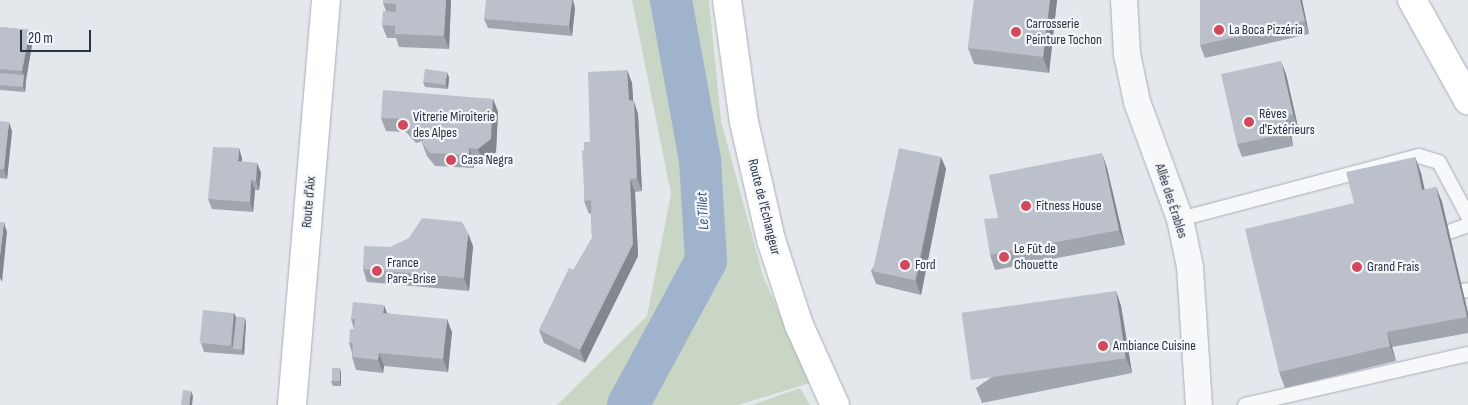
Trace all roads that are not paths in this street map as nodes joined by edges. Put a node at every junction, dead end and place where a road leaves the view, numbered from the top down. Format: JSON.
{"nodes":[{"id":1,"x":326,"y":0,"type":"edge"},
{"id":2,"x":728,"y":0,"type":"edge"},
{"id":3,"x":1124,"y":0,"type":"edge"},
{"id":4,"x":1412,"y":0,"type":"edge"},
{"id":5,"x":1468,"y":100,"type":"edge"},
{"id":6,"x":1468,"y":216,"type":"edge"},
{"id":7,"x":1180,"y":219,"type":"junction"},
{"id":8,"x":1468,"y":225,"type":"edge"},
{"id":9,"x":1449,"y":232,"type":"edge"},
{"id":10,"x":1468,"y":354,"type":"edge"},
{"id":11,"x":292,"y":405,"type":"edge"},
{"id":12,"x":835,"y":405,"type":"edge"},
{"id":13,"x":1200,"y":405,"type":"edge"},
{"id":14,"x":1246,"y":405,"type":"edge"}],
"edges":[{"from":1,"to":11,"type":"main road","name":"Route d'Aix"},
{"from":2,"to":12,"type":"main road","name":"Route de l'Echangeur"},
{"from":3,"to":7,"type":"street","name":"Allée des Érables"},
{"from":4,"to":5,"type":"main road"},
{"from":6,"to":7,"type":"lane"},
{"from":7,"to":13,"type":"street","name":"Allée des Érables"},
{"from":8,"to":9,"type":"lane"},
{"from":10,"to":14,"type":"lane"}]}
